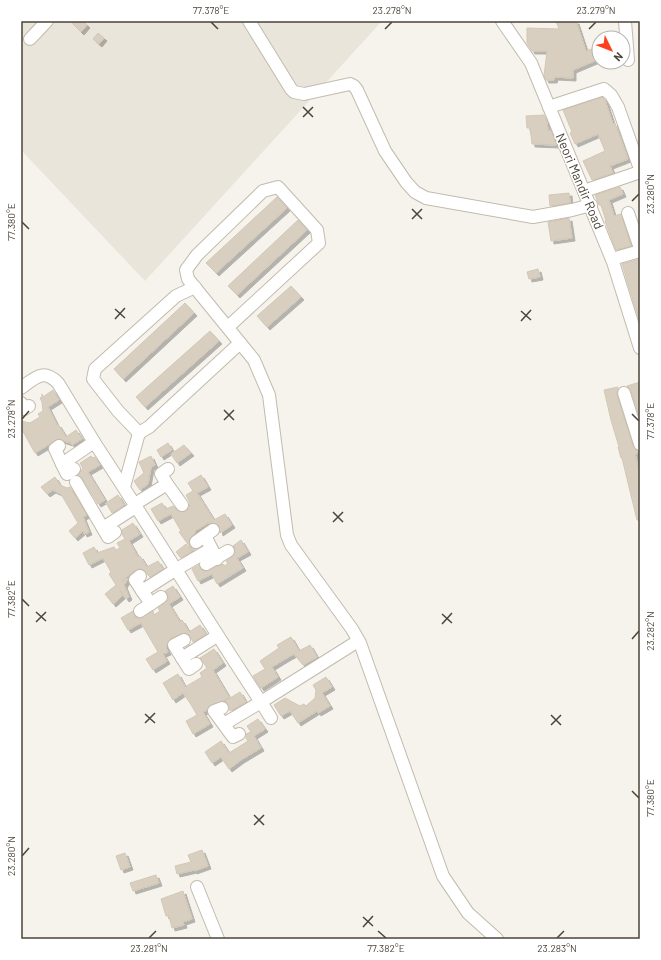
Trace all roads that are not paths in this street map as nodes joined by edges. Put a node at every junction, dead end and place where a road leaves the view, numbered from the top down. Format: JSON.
{"nodes":[{"id":1,"x":47,"y":21,"type":"edge"},
{"id":2,"x":249,"y":21,"type":"edge"},
{"id":3,"x":502,"y":21,"type":"edge"},
{"id":4,"x":30,"y":39,"type":"dead end"},
{"id":5,"x":549,"y":107,"type":"junction"},
{"id":6,"x":640,"y":170,"type":"edge"},
{"id":7,"x":584,"y":191,"type":"junction"},
{"id":8,"x":591,"y":205,"type":"junction"},
{"id":9,"x":628,"y":214,"type":"dead end"},
{"id":10,"x":640,"y":248,"type":"edge"},
{"id":11,"x":640,"y":251,"type":"edge"},
{"id":12,"x":612,"y":259,"type":"junction"},
{"id":13,"x":195,"y":287,"type":"junction"},
{"id":14,"x":228,"y":327,"type":"junction"},
{"id":15,"x":240,"y":343,"type":"junction"},
{"id":16,"x":640,"y":348,"type":"edge"},
{"id":17,"x":21,"y":388,"type":"edge"},
{"id":18,"x":624,"y":393,"type":"dead end"},
{"id":19,"x":139,"y":433,"type":"junction"},
{"id":20,"x":94,"y":442,"type":"junction"},
{"id":21,"x":640,"y":444,"type":"edge"},
{"id":22,"x":59,"y":446,"type":"dead end"},
{"id":23,"x":132,"y":460,"type":"junction"},
{"id":24,"x":62,"y":464,"type":"junction"},
{"id":25,"x":112,"y":468,"type":"junction"},
{"id":26,"x":74,"y":469,"type":"dead end"},
{"id":27,"x":168,"y":469,"type":"dead end"},
{"id":28,"x":76,"y":482,"type":"dead end"},
{"id":29,"x":167,"y":484,"type":"junction"},
{"id":30,"x":124,"y":487,"type":"junction"},
{"id":31,"x":175,"y":502,"type":"dead end"},
{"id":32,"x":136,"y":505,"type":"junction"},
{"id":33,"x":103,"y":528,"type":"junction"},
{"id":34,"x":116,"y":532,"type":"dead end"},
{"id":35,"x":204,"y":536,"type":"dead end"},
{"id":36,"x":228,"y":551,"type":"dead end"},
{"id":37,"x":211,"y":557,"type":"junction"},
{"id":38,"x":175,"y":570,"type":"junction"},
{"id":39,"x":140,"y":576,"type":"dead end"},
{"id":40,"x":142,"y":591,"type":"junction"},
{"id":41,"x":140,"y":611,"type":"dead end"},
{"id":42,"x":217,"y":636,"type":"junction"},
{"id":43,"x":184,"y":640,"type":"dead end"},
{"id":44,"x":358,"y":641,"type":"junction"},
{"id":45,"x":182,"y":658,"type":"junction"},
{"id":46,"x":196,"y":664,"type":"dead end"},
{"id":47,"x":261,"y":702,"type":"junction"},
{"id":48,"x":222,"y":708,"type":"dead end"},
{"id":49,"x":271,"y":718,"type":"dead end"},
{"id":50,"x":224,"y":724,"type":"junction"},
{"id":51,"x":239,"y":734,"type":"dead end"},
{"id":52,"x":197,"y":887,"type":"dead end"},
{"id":53,"x":218,"y":939,"type":"edge"},
{"id":54,"x":497,"y":939,"type":"edge"}],
"edges":[{"from":1,"to":4,"type":"street"},
{"from":2,"to":8,"type":"street"},
{"from":3,"to":5,"type":"street","name":"Neori Mandir Road"},
{"from":5,"to":6,"type":"street"},
{"from":5,"to":7,"type":"street","name":"Neori Mandir Road"},
{"from":6,"to":7,"type":"street"},
{"from":7,"to":8,"type":"street","name":"Neori Mandir Road"},
{"from":8,"to":12,"type":"street","name":"Neori Mandir Road"},
{"from":9,"to":10,"type":"street"},
{"from":11,"to":12,"type":"street"},
{"from":12,"to":16,"type":"street","name":"Neori Mandir Road"},
{"from":13,"to":14,"type":"street"},
{"from":13,"to":14,"type":"street"},
{"from":13,"to":19,"type":"street"},
{"from":14,"to":15,"type":"street"},
{"from":15,"to":19,"type":"street"},
{"from":15,"to":44,"type":"street"},
{"from":17,"to":20,"type":"street"},
{"from":18,"to":21,"type":"street"},
{"from":19,"to":23,"type":"street"},
{"from":20,"to":24,"type":"street"},
{"from":20,"to":25,"type":"street"},
{"from":22,"to":24,"type":"street"},
{"from":23,"to":25,"type":"street"},
{"from":23,"to":30,"type":"street"},
{"from":24,"to":26,"type":"street"},
{"from":25,"to":30,"type":"street"},
{"from":27,"to":29,"type":"street"},
{"from":28,"to":33,"type":"street"},
{"from":29,"to":31,"type":"street"},
{"from":29,"to":32,"type":"street"},
{"from":30,"to":32,"type":"street"},
{"from":32,"to":33,"type":"street"},
{"from":32,"to":38,"type":"street"},
{"from":33,"to":34,"type":"street"},
{"from":35,"to":37,"type":"street"},
{"from":36,"to":37,"type":"street"},
{"from":37,"to":38,"type":"street"},
{"from":38,"to":40,"type":"street"},
{"from":38,"to":42,"type":"street"},
{"from":39,"to":40,"type":"street"},
{"from":40,"to":41,"type":"street"},
{"from":42,"to":45,"type":"street"},
{"from":42,"to":47,"type":"street"},
{"from":43,"to":45,"type":"street"},
{"from":44,"to":47,"type":"street"},
{"from":44,"to":54,"type":"street"},
{"from":45,"to":46,"type":"street"},
{"from":47,"to":49,"type":"street"},
{"from":47,"to":50,"type":"street"},
{"from":48,"to":50,"type":"street"},
{"from":50,"to":51,"type":"street"},
{"from":52,"to":53,"type":"street"}]}
